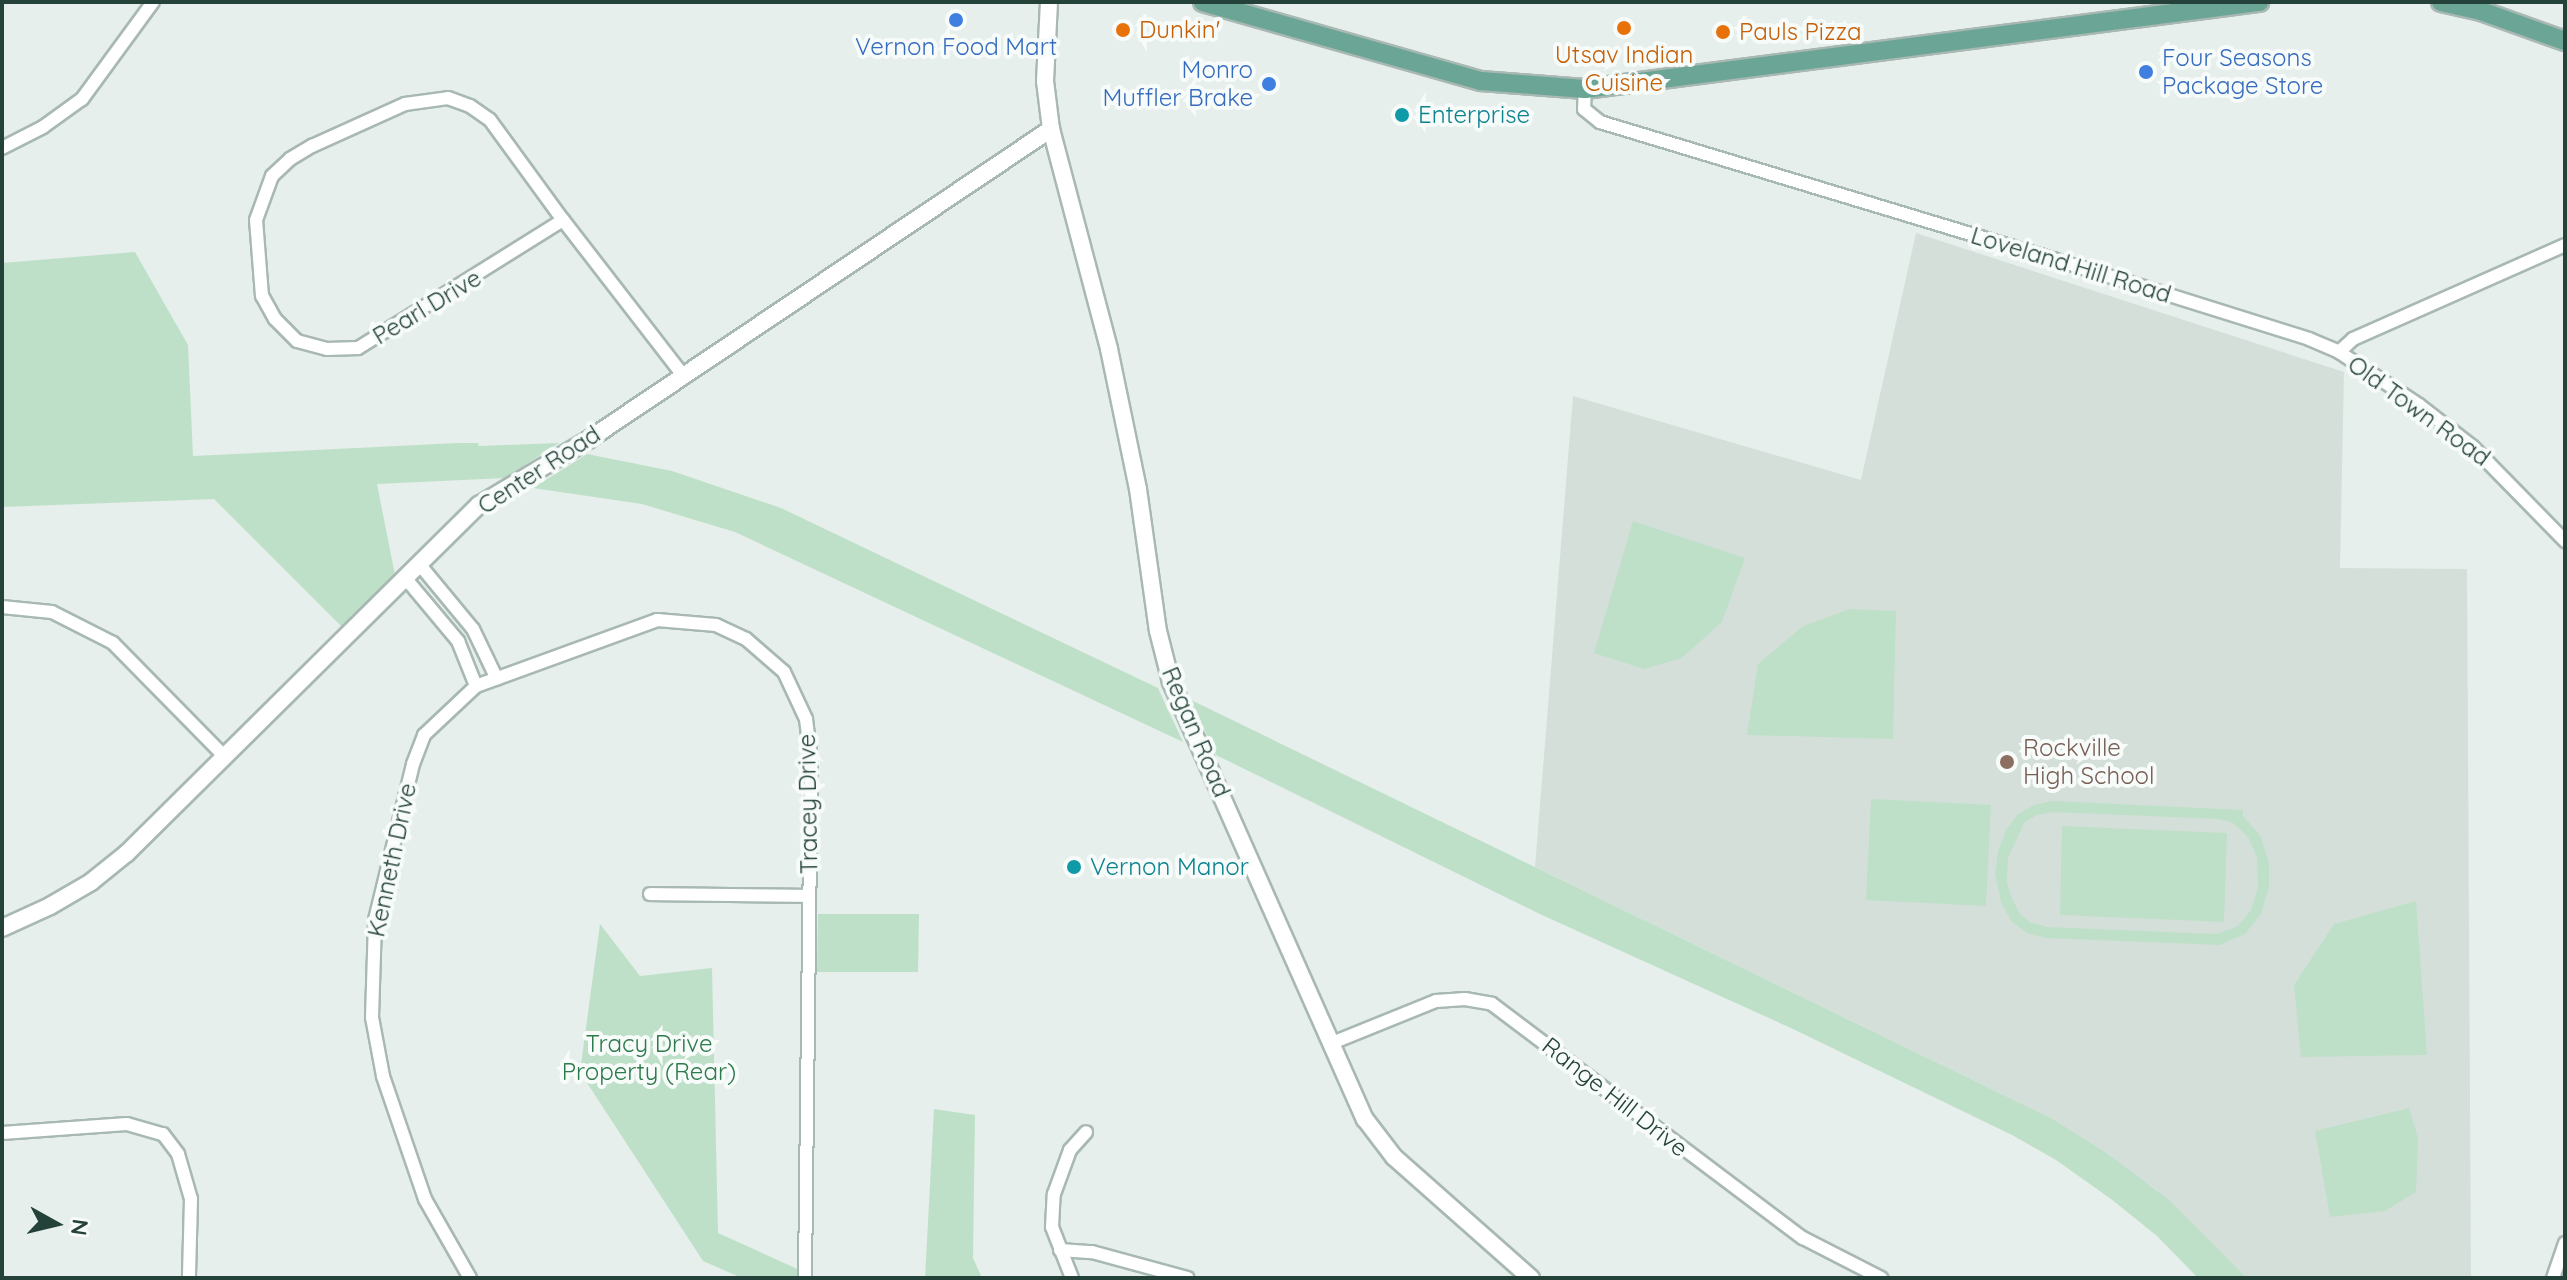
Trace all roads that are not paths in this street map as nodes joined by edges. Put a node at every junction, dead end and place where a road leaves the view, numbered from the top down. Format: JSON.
{"nodes":[{"id":1,"x":153,"y":2,"type":"edge"},
{"id":2,"x":1049,"y":2,"type":"edge"},
{"id":3,"x":1203,"y":2,"type":"edge"},
{"id":4,"x":2259,"y":2,"type":"edge"},
{"id":5,"x":2441,"y":2,"type":"edge"},
{"id":6,"x":2565,"y":41,"type":"edge"},
{"id":7,"x":1585,"y":89,"type":"junction"},
{"id":8,"x":1051,"y":129,"type":"junction"},
{"id":9,"x":2,"y":148,"type":"edge"},
{"id":10,"x":563,"y":220,"type":"junction"},
{"id":11,"x":2565,"y":245,"type":"edge"},
{"id":12,"x":2339,"y":352,"type":"junction"},
{"id":13,"x":682,"y":374,"type":"junction"},
{"id":14,"x":2565,"y":541,"type":"edge"},
{"id":15,"x":420,"y":565,"type":"junction"},
{"id":16,"x":407,"y":580,"type":"junction"},
{"id":17,"x":2,"y":607,"type":"edge"},
{"id":18,"x":497,"y":679,"type":"junction"},
{"id":19,"x":476,"y":686,"type":"junction"},
{"id":20,"x":225,"y":757,"type":"junction"},
{"id":21,"x":650,"y":894,"type":"dead end"},
{"id":22,"x":809,"y":896,"type":"junction"},
{"id":23,"x":2,"y":928,"type":"edge"},
{"id":24,"x":1332,"y":1043,"type":"junction"},
{"id":25,"x":1086,"y":1132,"type":"dead end"},
{"id":26,"x":2,"y":1133,"type":"edge"},
{"id":27,"x":2565,"y":1243,"type":"edge"},
{"id":28,"x":1060,"y":1250,"type":"junction"},
{"id":29,"x":189,"y":1278,"type":"edge"},
{"id":30,"x":470,"y":1278,"type":"edge"},
{"id":31,"x":805,"y":1278,"type":"edge"},
{"id":32,"x":1072,"y":1278,"type":"edge"},
{"id":33,"x":1188,"y":1278,"type":"edge"},
{"id":34,"x":1531,"y":1278,"type":"edge"},
{"id":35,"x":1881,"y":1278,"type":"edge"},
{"id":36,"x":2553,"y":1278,"type":"edge"}],
"edges":[{"from":1,"to":9,"type":"street"},
{"from":2,"to":8,"type":"street","name":"Regan Road"},
{"from":3,"to":7,"type":"main road"},
{"from":4,"to":7,"type":"main road"},
{"from":5,"to":6,"type":"main road"},
{"from":7,"to":12,"type":"street","name":"Loveland Hill Road"},
{"from":8,"to":13,"type":"street","name":"Center Road"},
{"from":8,"to":24,"type":"street","name":"Regan Road"},
{"from":10,"to":10,"type":"street","name":"Pearl Drive"},
{"from":10,"to":13,"type":"street","name":"Pearl Drive"},
{"from":11,"to":12,"type":"street"},
{"from":12,"to":14,"type":"street","name":"Old Town Road"},
{"from":13,"to":15,"type":"street","name":"Center Road"},
{"from":15,"to":16,"type":"street","name":"Center Road"},
{"from":15,"to":18,"type":"street"},
{"from":16,"to":19,"type":"street"},
{"from":16,"to":20,"type":"street","name":"Center Road"},
{"from":17,"to":20,"type":"street"},
{"from":18,"to":19,"type":"street","name":"Tracey Drive"},
{"from":18,"to":22,"type":"street","name":"Tracey Drive"},
{"from":19,"to":30,"type":"street","name":"Kenneth Drive"},
{"from":20,"to":23,"type":"street","name":"Center Road"},
{"from":21,"to":22,"type":"street"},
{"from":22,"to":31,"type":"street","name":"Tracey Drive"},
{"from":24,"to":34,"type":"street","name":"Regan Road"},
{"from":24,"to":35,"type":"street","name":"Range Hill Drive"},
{"from":25,"to":28,"type":"street"},
{"from":26,"to":29,"type":"street"},
{"from":27,"to":36,"type":"street"},
{"from":28,"to":32,"type":"street"},
{"from":28,"to":33,"type":"street"}]}
